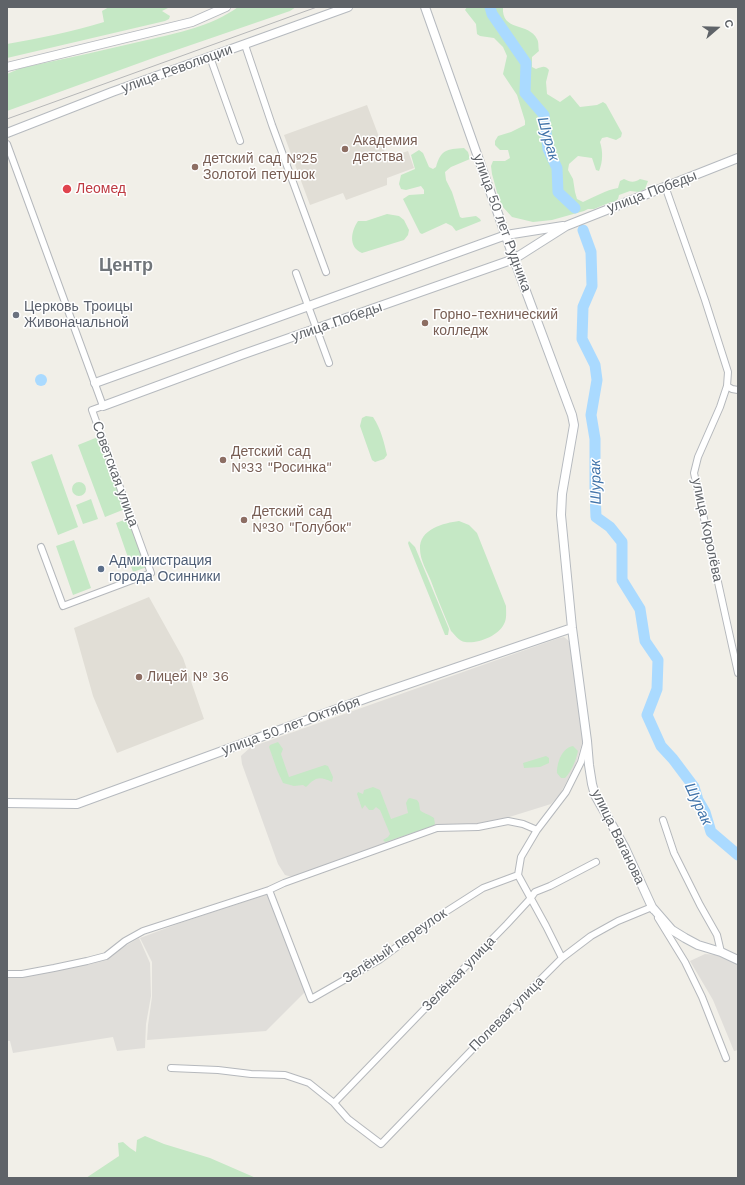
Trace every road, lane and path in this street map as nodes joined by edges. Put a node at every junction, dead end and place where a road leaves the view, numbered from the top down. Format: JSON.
{"nodes":[{"id":1,"x":226,"y":7,"type":"edge"},
{"id":2,"x":348,"y":7,"type":"edge"},
{"id":3,"x":425,"y":7,"type":"edge"},
{"id":4,"x":245,"y":45,"type":"junction"},
{"id":5,"x":210,"y":57,"type":"junction"},
{"id":6,"x":7,"y":67,"type":"edge"},
{"id":7,"x":7,"y":133,"type":"edge"},
{"id":8,"x":240,"y":140,"type":"dead end"},
{"id":9,"x":7,"y":144,"type":"edge"},
{"id":10,"x":738,"y":158,"type":"edge"},
{"id":11,"x":665,"y":186,"type":"junction"},
{"id":12,"x":566,"y":226,"type":"junction"},
{"id":13,"x":506,"y":235,"type":"junction"},
{"id":14,"x":514,"y":259,"type":"junction"},
{"id":15,"x":326,"y":272,"type":"dead end"},
{"id":16,"x":296,"y":273,"type":"dead end"},
{"id":17,"x":308,"y":306,"type":"junction"},
{"id":18,"x":316,"y":329,"type":"junction"},
{"id":19,"x":329,"y":363,"type":"dead end"},
{"id":20,"x":95,"y":383,"type":"junction"},
{"id":21,"x":727,"y":386,"type":"junction"},
{"id":22,"x":738,"y":390,"type":"edge"},
{"id":23,"x":103,"y":406,"type":"junction"},
{"id":24,"x":41,"y":547,"type":"dead end"},
{"id":25,"x":572,"y":628,"type":"junction"},
{"id":26,"x":736,"y":651,"type":"edge"},
{"id":27,"x":738,"y":673,"type":"edge"},
{"id":28,"x":587,"y":741,"type":"junction"},
{"id":29,"x":7,"y":803,"type":"edge"},
{"id":30,"x":662,"y":820,"type":"dead end"},
{"id":31,"x":537,"y":830,"type":"junction"},
{"id":32,"x":596,"y":862,"type":"dead end"},
{"id":33,"x":518,"y":875,"type":"junction"},
{"id":34,"x":269,"y":890,"type":"junction"},
{"id":35,"x":530,"y":899,"type":"junction"},
{"id":36,"x":652,"y":907,"type":"junction"},
{"id":37,"x":721,"y":952,"type":"junction"},
{"id":38,"x":562,"y":958,"type":"junction"},
{"id":39,"x":738,"y":960,"type":"edge"},
{"id":40,"x":7,"y":974,"type":"edge"},
{"id":41,"x":726,"y":1058,"type":"dead end"},
{"id":42,"x":171,"y":1068,"type":"dead end"},
{"id":43,"x":334,"y":1103,"type":"junction"}],
"edges":[{"from":1,"to":6,"type":"street"},
{"from":2,"to":4,"type":"street","name":"улица Революции"},
{"from":3,"to":13,"type":"street","name":"улица 50 лет Рудника"},
{"from":4,"to":5,"type":"street","name":"улица Революции"},
{"from":4,"to":15,"type":"street"},
{"from":5,"to":7,"type":"street","name":"улица Революции"},
{"from":5,"to":8,"type":"street"},
{"from":9,"to":20,"type":"street","name":"Советская улица"},
{"from":10,"to":11,"type":"street","name":"улица Победы"},
{"from":11,"to":12,"type":"street","name":"улица Победы"},
{"from":11,"to":21,"type":"street","name":"улица Королёва"},
{"from":12,"to":13,"type":"street","name":"улица Победы"},
{"from":12,"to":14,"type":"street","name":"улица Победы"},
{"from":13,"to":14,"type":"street","name":"улица 50 лет Рудника"},
{"from":13,"to":17,"type":"street","name":"улица Победы"},
{"from":14,"to":18,"type":"street","name":"улица Победы"},
{"from":14,"to":25,"type":"street","name":"улица 50 лет Рудника"},
{"from":16,"to":17,"type":"street"},
{"from":17,"to":18,"type":"street"},
{"from":17,"to":20,"type":"street","name":"улица Победы"},
{"from":18,"to":19,"type":"street"},
{"from":18,"to":23,"type":"street","name":"улица Победы"},
{"from":20,"to":23,"type":"street","name":"Советская улица"},
{"from":21,"to":22,"type":"street"},
{"from":21,"to":26,"type":"street","name":"улица Королёва"},
{"from":23,"to":24,"type":"street","name":"Советская улица"},
{"from":25,"to":28,"type":"street","name":"улица Ваганова"},
{"from":25,"to":29,"type":"street","name":"улица 50 лет Октября"},
{"from":26,"to":27,"type":"street","name":"улица Королёва"},
{"from":28,"to":31,"type":"street"},
{"from":28,"to":36,"type":"street","name":"улица Ваганова"},
{"from":30,"to":37,"type":"street"},
{"from":31,"to":33,"type":"street"},
{"from":31,"to":34,"type":"street"},
{"from":32,"to":35,"type":"street","name":"Зелёная улица"},
{"from":33,"to":34,"type":"street","name":"Зелёный переулок"},
{"from":33,"to":35,"type":"street"},
{"from":34,"to":40,"type":"street"},
{"from":35,"to":38,"type":"street"},
{"from":35,"to":43,"type":"street","name":"Зелёная улица"},
{"from":36,"to":37,"type":"street","name":"улица Ваганова"},
{"from":36,"to":38,"type":"street","name":"Полевая улица"},
{"from":36,"to":41,"type":"street","name":"улица Ваганова"},
{"from":37,"to":39,"type":"street","name":"улица Ваганова"},
{"from":38,"to":43,"type":"street","name":"Полевая улица"},
{"from":42,"to":43,"type":"street"}]}
